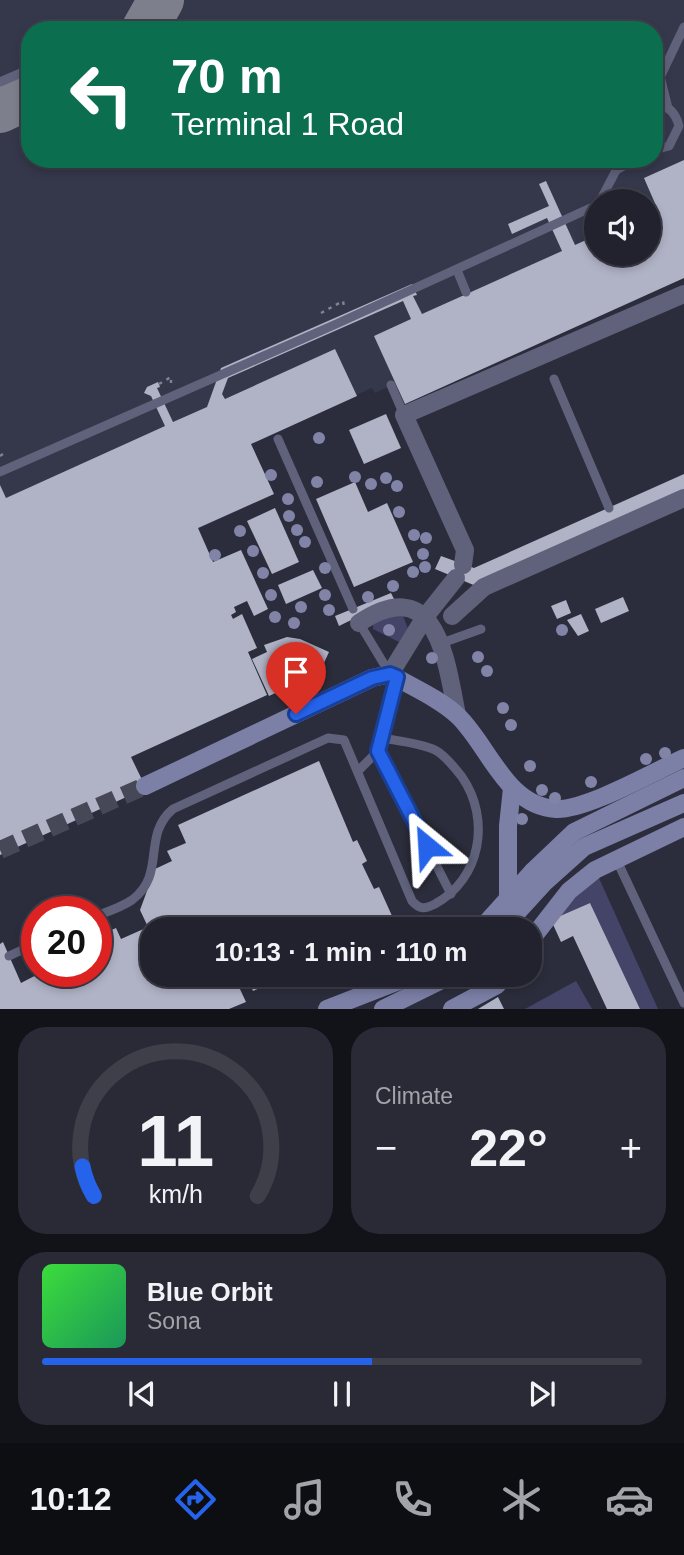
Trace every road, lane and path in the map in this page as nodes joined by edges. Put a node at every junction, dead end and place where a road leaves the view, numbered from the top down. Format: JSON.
{"nodes":[{"id":1,"x":684,"y":27,"type":"edge"},
{"id":2,"x":21,"y":73,"type":"edge"},
{"id":3,"x":663,"y":74,"type":"edge"},
{"id":4,"x":0,"y":82,"type":"edge"},
{"id":5,"x":663,"y":87,"type":"edge"},
{"id":6,"x":663,"y":107,"type":"edge"},
{"id":7,"x":668,"y":108,"type":"junction"},
{"id":8,"x":681,"y":134,"type":"edge"},
{"id":9,"x":663,"y":148,"type":"edge"},
{"id":10,"x":618,"y":169,"type":"edge"},
{"id":11,"x":606,"y":189,"type":"edge"},
{"id":12,"x":584,"y":210,"type":"edge"},
{"id":13,"x":457,"y":270,"type":"junction"},
{"id":14,"x":466,"y":292,"type":"dead end"},
{"id":15,"x":684,"y":294,"type":"edge"},
{"id":16,"x":321,"y":313,"type":"dead end"},
{"id":17,"x":330,"y":314,"type":"dead end"},
{"id":18,"x":554,"y":379,"type":"dead end"},
{"id":19,"x":159,"y":384,"type":"dead end"},
{"id":20,"x":164,"y":386,"type":"dead end"},
{"id":21,"x":391,"y":386,"type":"dead end"},
{"id":22,"x":404,"y":415,"type":"junction"},
{"id":23,"x":278,"y":439,"type":"dead end"},
{"id":24,"x":0,"y":472,"type":"edge"},
{"id":25,"x":684,"y":498,"type":"edge"},
{"id":26,"x":609,"y":508,"type":"dead end"},
{"id":27,"x":452,"y":615,"type":"joint"},
{"id":28,"x":356,"y":617,"type":"junction"},
{"id":29,"x":425,"y":617,"type":"junction"},
{"id":30,"x":481,"y":629,"type":"dead end"},
{"id":31,"x":439,"y":637,"type":"junction"},
{"id":32,"x":393,"y":676,"type":"junction"},
{"id":33,"x":457,"y":716,"type":"junction"},
{"id":34,"x":382,"y":738,"type":"junction"},
{"id":35,"x":378,"y":751,"type":"junction"},
{"id":36,"x":684,"y":758,"type":"edge"},
{"id":37,"x":358,"y":771,"type":"junction"},
{"id":38,"x":684,"y":778,"type":"edge"},
{"id":39,"x":145,"y":786,"type":"tunnel mouth"},
{"id":40,"x":512,"y":788,"type":"junction"},
{"id":41,"x":684,"y":803,"type":"edge"},
{"id":42,"x":684,"y":827,"type":"edge"},
{"id":43,"x":621,"y":856,"type":"junction"},
{"id":44,"x":451,"y":894,"type":"junction"},
{"id":45,"x":112,"y":909,"type":"edge"},
{"id":46,"x":495,"y":917,"type":"edge"},
{"id":47,"x":501,"y":917,"type":"edge"},
{"id":48,"x":505,"y":917,"type":"edge"},
{"id":49,"x":542,"y":926,"type":"edge"},
{"id":50,"x":21,"y":950,"type":"edge"},
{"id":51,"x":9,"y":956,"type":"dead end"},
{"id":52,"x":383,"y":987,"type":"edge"},
{"id":53,"x":428,"y":987,"type":"edge"},
{"id":54,"x":486,"y":987,"type":"edge"},
{"id":55,"x":684,"y":1003,"type":"edge"},
{"id":56,"x":327,"y":1009,"type":"edge"},
{"id":57,"x":383,"y":1009,"type":"edge"},
{"id":58,"x":452,"y":1009,"type":"edge"}],
"edges":[{"from":1,"to":3,"type":"lane"},
{"from":2,"to":4,"type":"lane"},
{"from":5,"to":7,"type":"lane"},
{"from":6,"to":7,"type":"lane"},
{"from":7,"to":8,"type":"lane"},
{"from":8,"to":9,"type":"lane"},
{"from":10,"to":11,"type":"lane"},
{"from":12,"to":13,"type":"lane"},
{"from":13,"to":14,"type":"lane"},
{"from":13,"to":24,"type":"lane"},
{"from":15,"to":22,"type":"street"},
{"from":16,"to":17,"type":"path"},
{"from":18,"to":26,"type":"lane"},
{"from":19,"to":20,"type":"path"},
{"from":21,"to":22,"type":"lane"},
{"from":22,"to":29,"type":"street"},
{"from":23,"to":28,"type":"lane"},
{"from":25,"to":27,"type":"street"},
{"from":27,"to":31,"type":"lane"},
{"from":28,"to":29,"type":"street"},
{"from":28,"to":32,"type":"lane"},
{"from":29,"to":31,"type":"street"},
{"from":29,"to":32,"type":"street"},
{"from":30,"to":31,"type":"lane"},
{"from":31,"to":33,"type":"street"},
{"from":32,"to":33,"type":"street"},
{"from":32,"to":34,"type":"lane"},
{"from":32,"to":39,"type":"street"},
{"from":33,"to":40,"type":"street"},
{"from":34,"to":35,"type":"lane"},
{"from":34,"to":44,"type":"lane"},
{"from":35,"to":37,"type":"lane"},
{"from":35,"to":44,"type":"lane"},
{"from":36,"to":40,"type":"street"},
{"from":37,"to":44,"type":"lane"},
{"from":37,"to":45,"type":"lane"},
{"from":38,"to":47,"type":"street","bridge":true},
{"from":40,"to":46,"type":"street"},
{"from":41,"to":48,"type":"street","bridge":true},
{"from":42,"to":43,"type":"street"},
{"from":43,"to":49,"type":"street"},
{"from":43,"to":55,"type":"lane"},
{"from":50,"to":51,"type":"lane"},
{"from":52,"to":56,"type":"street"},
{"from":53,"to":57,"type":"street"},
{"from":54,"to":58,"type":"street"}]}
